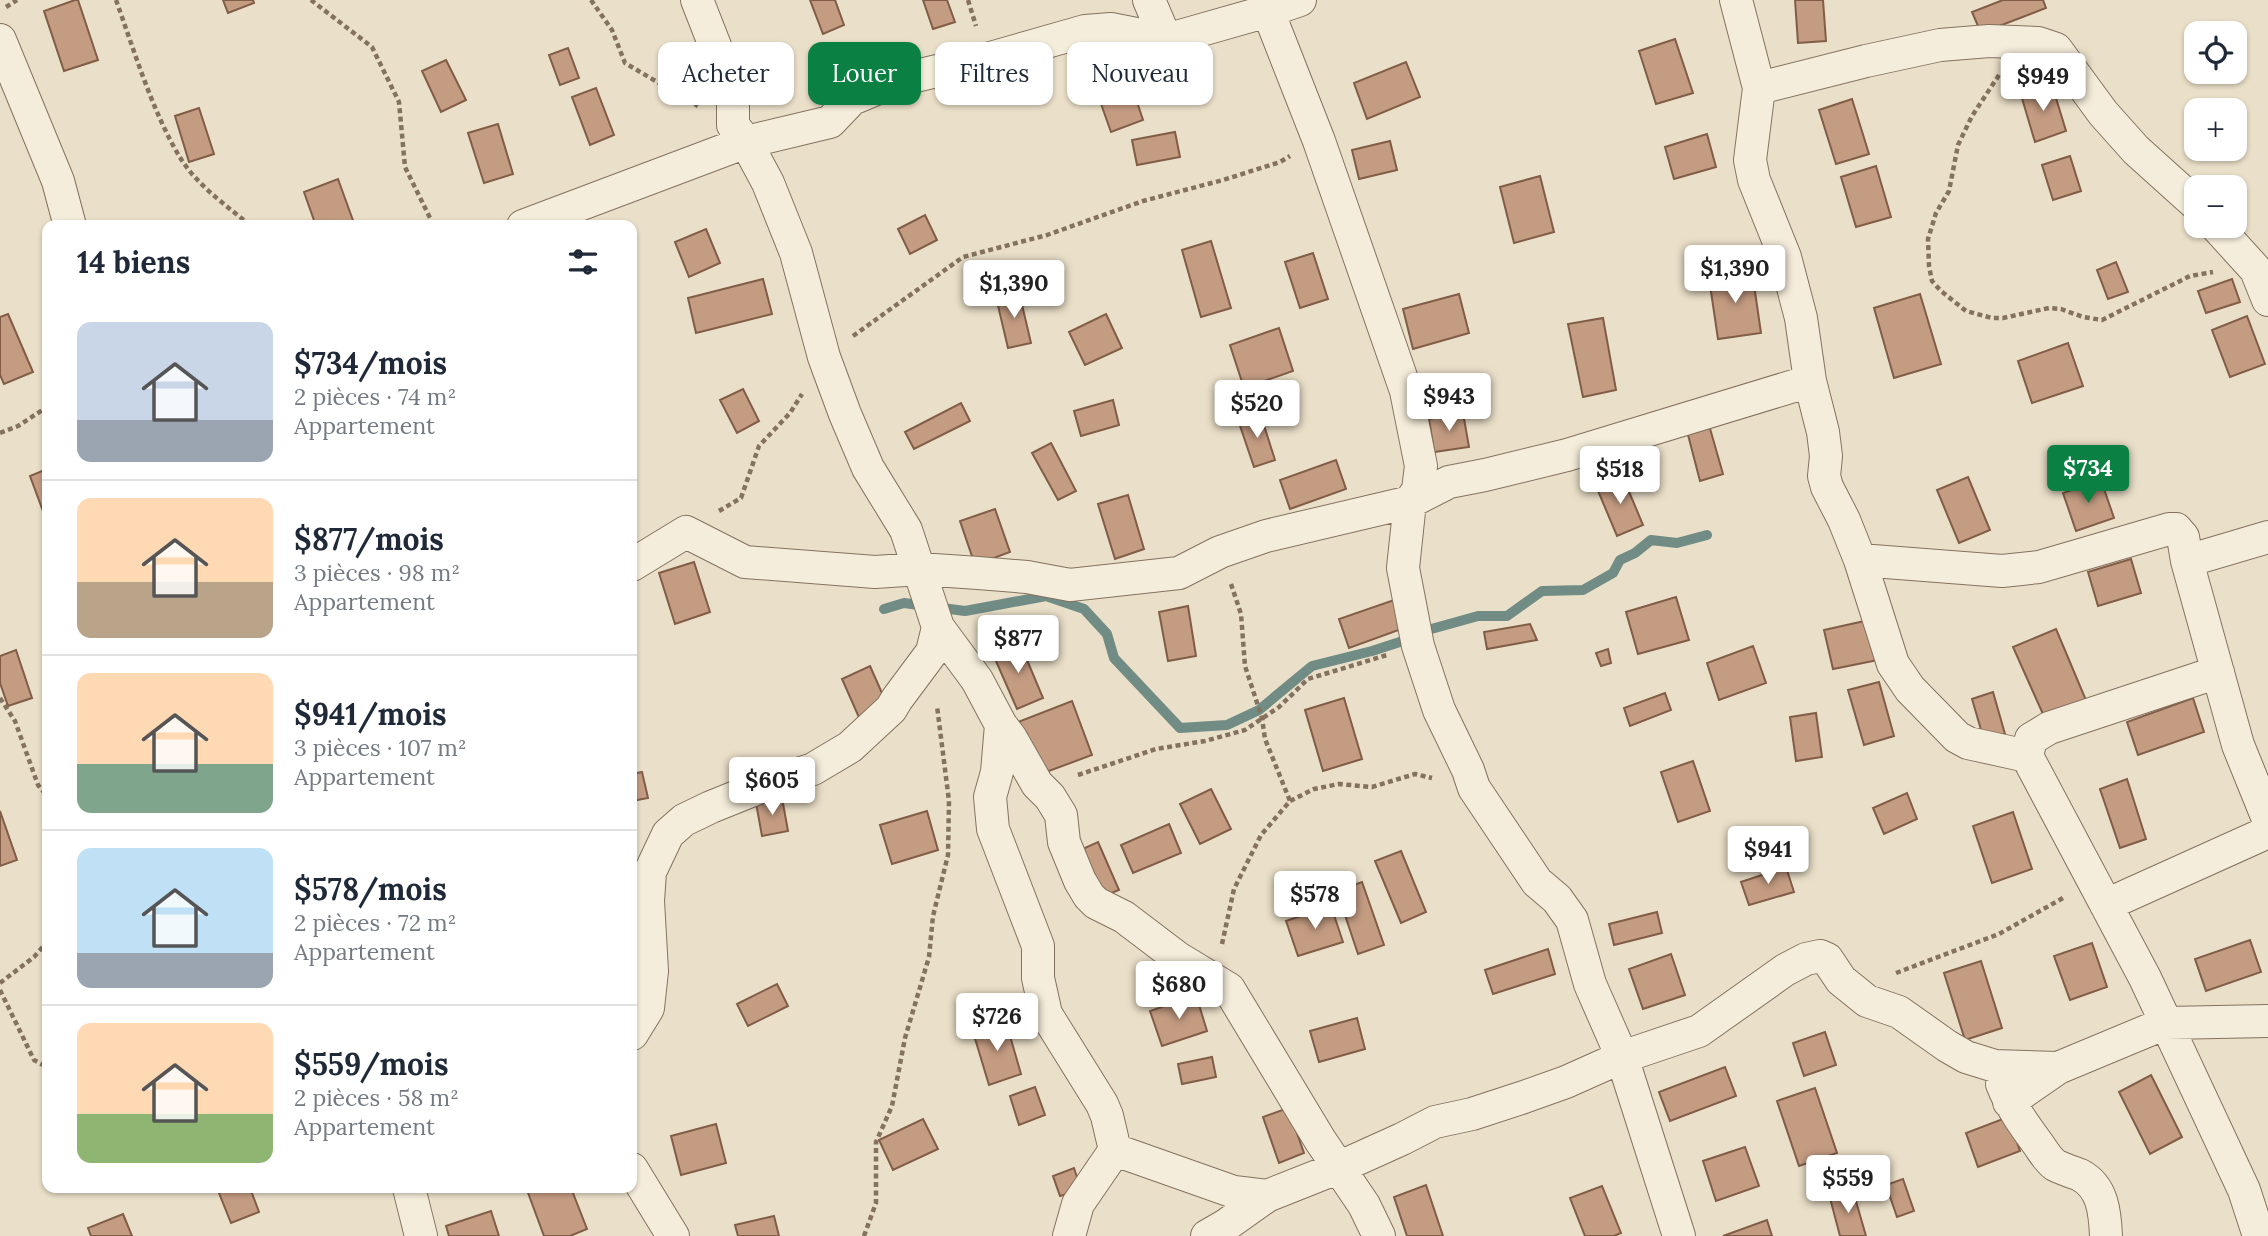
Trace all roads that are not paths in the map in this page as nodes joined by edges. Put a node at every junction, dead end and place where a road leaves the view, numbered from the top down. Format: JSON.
{"nodes":[{"id":1,"x":697,"y":0,"type":"edge"},
{"id":2,"x":1149,"y":0,"type":"edge"},
{"id":3,"x":1300,"y":0,"type":"edge"},
{"id":4,"x":1736,"y":0,"type":"edge"},
{"id":5,"x":1268,"y":11,"type":"junction"},
{"id":6,"x":0,"y":40,"type":"edge"},
{"id":7,"x":1166,"y":40,"type":"junction"},
{"id":8,"x":1759,"y":88,"type":"junction"},
{"id":9,"x":739,"y":134,"type":"junction"},
{"id":10,"x":2184,"y":193,"type":"edge"},
{"id":11,"x":68,"y":220,"type":"edge"},
{"id":12,"x":537,"y":220,"type":"edge"},
{"id":13,"x":2227,"y":238,"type":"edge"},
{"id":14,"x":2268,"y":300,"type":"edge"},
{"id":15,"x":1810,"y":381,"type":"junction"},
{"id":16,"x":1410,"y":502,"type":"junction"},
{"id":17,"x":2268,"y":537,"type":"edge"},
{"id":18,"x":1860,"y":560,"type":"junction"},
{"id":19,"x":2186,"y":561,"type":"junction"},
{"id":20,"x":637,"y":562,"type":"edge"},
{"id":21,"x":920,"y":569,"type":"junction"},
{"id":22,"x":935,"y":640,"type":"junction"},
{"id":23,"x":2218,"y":672,"type":"junction"},
{"id":24,"x":1001,"y":725,"type":"junction"},
{"id":25,"x":2027,"y":756,"type":"junction"},
{"id":26,"x":2268,"y":819,"type":"edge"},
{"id":27,"x":2268,"y":832,"type":"edge"},
{"id":28,"x":2100,"y":892,"type":"junction"},
{"id":29,"x":2268,"y":1021,"type":"edge"},
{"id":30,"x":2166,"y":1023,"type":"junction"},
{"id":31,"x":637,"y":1026,"type":"edge"},
{"id":32,"x":1622,"y":1057,"type":"junction"},
{"id":33,"x":1995,"y":1066,"type":"junction"},
{"id":34,"x":2058,"y":1068,"type":"junction"},
{"id":35,"x":2010,"y":1102,"type":"junction"},
{"id":36,"x":1115,"y":1150,"type":"junction"},
{"id":37,"x":1340,"y":1167,"type":"junction"},
{"id":38,"x":637,"y":1177,"type":"edge"},
{"id":39,"x":410,"y":1193,"type":"edge"},
{"id":40,"x":1267,"y":1196,"type":"junction"},
{"id":41,"x":421,"y":1236,"type":"edge"},
{"id":42,"x":673,"y":1236,"type":"edge"},
{"id":43,"x":1069,"y":1236,"type":"edge"},
{"id":44,"x":1207,"y":1236,"type":"edge"},
{"id":45,"x":1379,"y":1236,"type":"edge"},
{"id":46,"x":1679,"y":1236,"type":"edge"},
{"id":47,"x":2106,"y":1236,"type":"edge"},
{"id":48,"x":2259,"y":1236,"type":"edge"}],
"edges":[{"from":1,"to":9,"type":"street"},
{"from":2,"to":7,"type":"street"},
{"from":3,"to":5,"type":"street"},
{"from":4,"to":8,"type":"street"},
{"from":5,"to":7,"type":"street"},
{"from":5,"to":16,"type":"street"},
{"from":6,"to":11,"type":"street"},
{"from":7,"to":9,"type":"street"},
{"from":8,"to":10,"type":"street"},
{"from":8,"to":15,"type":"street"},
{"from":9,"to":12,"type":"street"},
{"from":9,"to":21,"type":"street"},
{"from":13,"to":14,"type":"street"},
{"from":15,"to":16,"type":"street"},
{"from":15,"to":18,"type":"street"},
{"from":16,"to":21,"type":"street"},
{"from":16,"to":32,"type":"street"},
{"from":17,"to":19,"type":"street"},
{"from":18,"to":19,"type":"street"},
{"from":18,"to":25,"type":"street"},
{"from":19,"to":23,"type":"street"},
{"from":20,"to":21,"type":"street"},
{"from":21,"to":22,"type":"street"},
{"from":22,"to":24,"type":"street"},
{"from":22,"to":31,"type":"street"},
{"from":23,"to":25,"type":"street"},
{"from":23,"to":26,"type":"street"},
{"from":24,"to":36,"type":"street"},
{"from":24,"to":37,"type":"street"},
{"from":25,"to":28,"type":"street"},
{"from":27,"to":28,"type":"street"},
{"from":28,"to":30,"type":"street"},
{"from":29,"to":30,"type":"street"},
{"from":30,"to":34,"type":"street"},
{"from":30,"to":48,"type":"street"},
{"from":32,"to":33,"type":"street"},
{"from":32,"to":37,"type":"street"},
{"from":32,"to":46,"type":"street"},
{"from":33,"to":34,"type":"street"},
{"from":33,"to":35,"type":"street"},
{"from":34,"to":35,"type":"street"},
{"from":35,"to":47,"type":"street"},
{"from":36,"to":40,"type":"street"},
{"from":36,"to":43,"type":"street"},
{"from":37,"to":40,"type":"street"},
{"from":37,"to":45,"type":"street"},
{"from":38,"to":42,"type":"street"},
{"from":39,"to":41,"type":"street"},
{"from":40,"to":44,"type":"street"}]}
